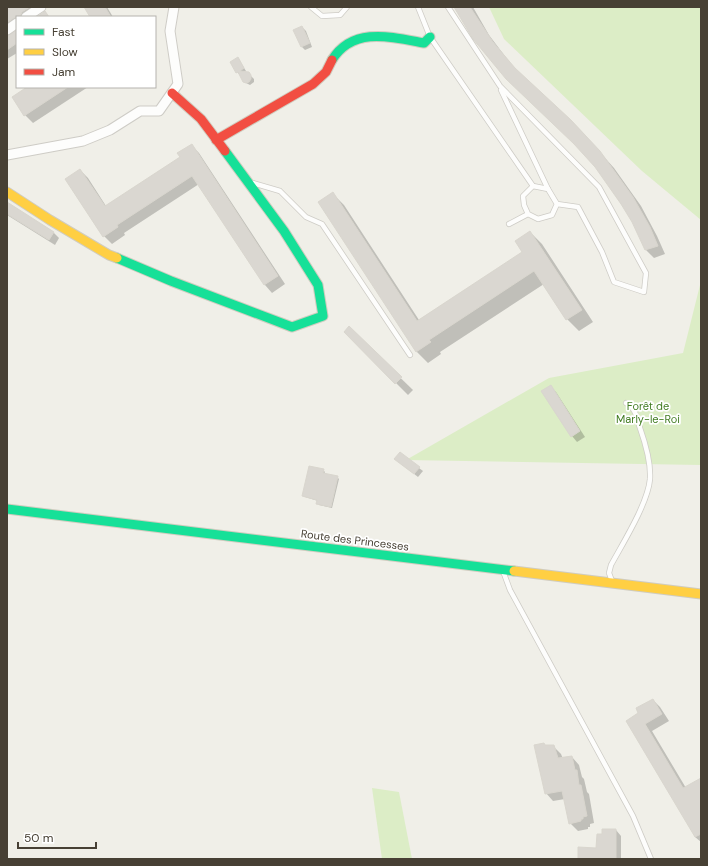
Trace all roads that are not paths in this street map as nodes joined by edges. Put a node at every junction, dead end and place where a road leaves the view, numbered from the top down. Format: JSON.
{"nodes":[{"id":1,"x":40,"y":7,"type":"edge"},
{"id":2,"x":174,"y":7,"type":"edge"},
{"id":3,"x":311,"y":7,"type":"edge"},
{"id":4,"x":347,"y":7,"type":"edge"},
{"id":5,"x":418,"y":7,"type":"edge"},
{"id":6,"x":448,"y":7,"type":"edge"},
{"id":7,"x":27,"y":16,"type":"edge"},
{"id":8,"x":16,"y":24,"type":"edge"},
{"id":9,"x":7,"y":30,"type":"edge"},
{"id":10,"x":430,"y":37,"type":"junction"},
{"id":11,"x":500,"y":86,"type":"junction"},
{"id":12,"x":172,"y":93,"type":"junction"},
{"id":13,"x":216,"y":140,"type":"junction"},
{"id":14,"x":7,"y":155,"type":"edge"},
{"id":15,"x":247,"y":182,"type":"junction"},
{"id":16,"x":533,"y":186,"type":"junction"},
{"id":17,"x":548,"y":189,"type":"junction"},
{"id":18,"x":7,"y":192,"type":"edge"},
{"id":19,"x":557,"y":204,"type":"junction"},
{"id":20,"x":528,"y":214,"type":"junction"},
{"id":21,"x":508,"y":224,"type":"dead end"},
{"id":22,"x":410,"y":355,"type":"dead end"},
{"id":23,"x":626,"y":403,"type":"dead end"},
{"id":24,"x":7,"y":510,"type":"edge"},
{"id":25,"x":503,"y":570,"type":"junction"},
{"id":26,"x":613,"y":583,"type":"junction"},
{"id":27,"x":701,"y":594,"type":"edge"},
{"id":28,"x":651,"y":859,"type":"edge"}],
"edges":[{"from":1,"to":7,"type":"street"},
{"from":2,"to":12,"type":"street"},
{"from":3,"to":4,"type":"lane"},
{"from":5,"to":10,"type":"lane"},
{"from":6,"to":11,"type":"lane"},
{"from":8,"to":9,"type":"street"},
{"from":10,"to":13,"type":"street"},
{"from":10,"to":16,"type":"lane"},
{"from":11,"to":17,"type":"lane"},
{"from":11,"to":19,"type":"lane"},
{"from":12,"to":13,"type":"street"},
{"from":12,"to":14,"type":"street"},
{"from":13,"to":15,"type":"street"},
{"from":15,"to":18,"type":"street"},
{"from":15,"to":22,"type":"lane"},
{"from":16,"to":17,"type":"lane"},
{"from":16,"to":20,"type":"lane"},
{"from":17,"to":19,"type":"lane"},
{"from":19,"to":20,"type":"lane"},
{"from":20,"to":21,"type":"lane"},
{"from":23,"to":26,"type":"lane"},
{"from":24,"to":25,"type":"street","name":"Route des Princesses"},
{"from":25,"to":26,"type":"street","name":"Route des Princesses"},
{"from":25,"to":28,"type":"lane"},
{"from":26,"to":27,"type":"street","name":"Route des Princesses"}]}
